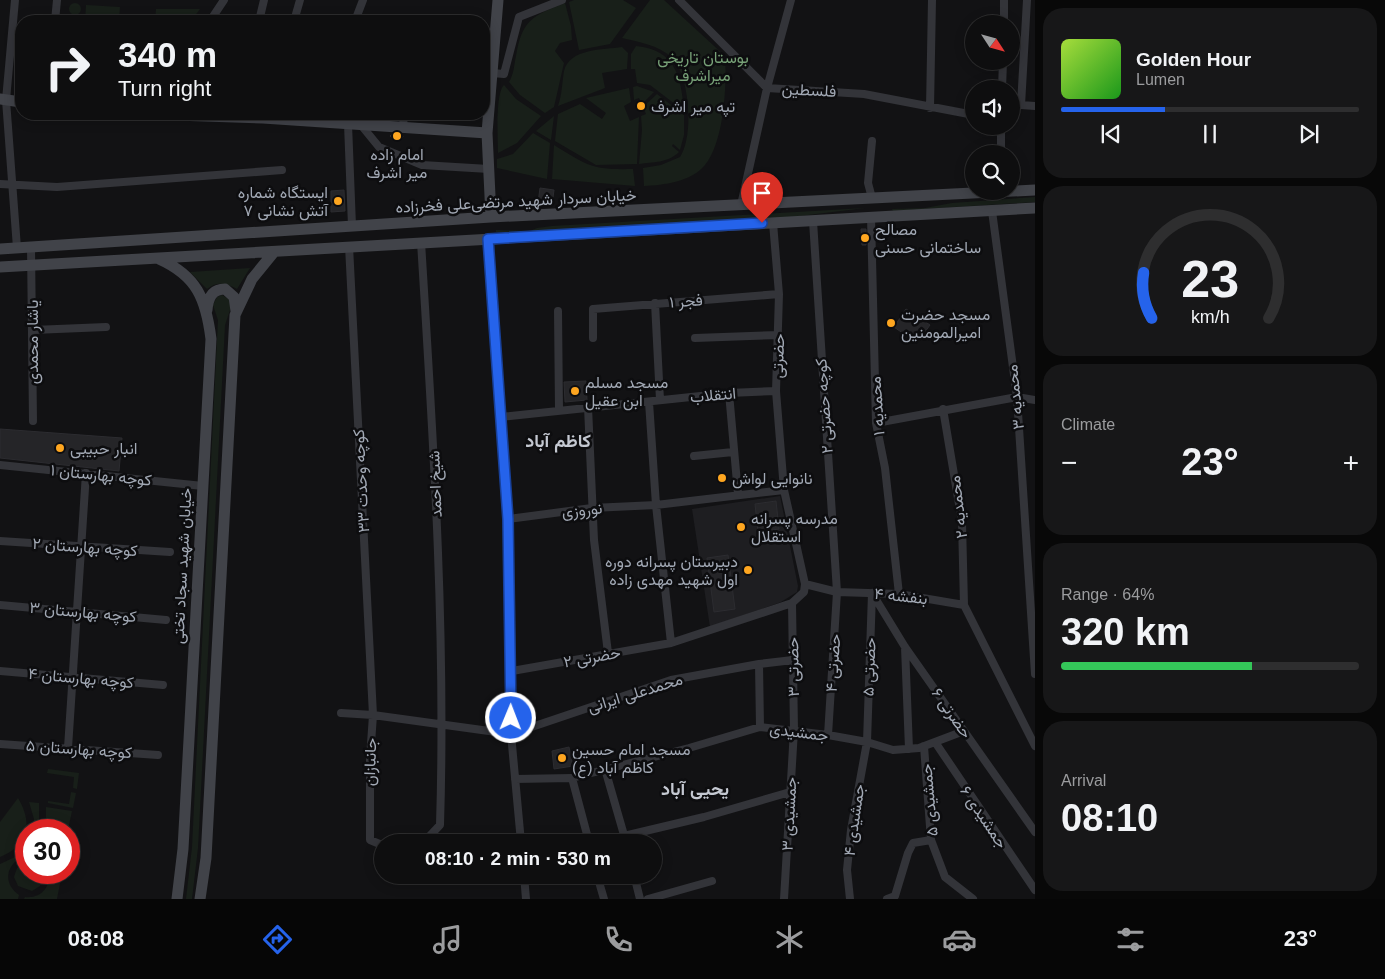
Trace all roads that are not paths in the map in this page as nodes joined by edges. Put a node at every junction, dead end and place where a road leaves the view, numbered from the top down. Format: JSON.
{"nodes":[{"id":1,"x":15,"y":0,"type":"edge"},
{"id":2,"x":57,"y":0,"type":"edge"},
{"id":3,"x":224,"y":0,"type":"edge"},
{"id":4,"x":264,"y":0,"type":"edge"},
{"id":5,"x":300,"y":0,"type":"edge"},
{"id":6,"x":363,"y":0,"type":"edge"},
{"id":7,"x":562,"y":0,"type":"edge"},
{"id":8,"x":679,"y":0,"type":"edge"},
{"id":9,"x":791,"y":0,"type":"edge"},
{"id":10,"x":932,"y":0,"type":"edge"},
{"id":11,"x":1004,"y":0,"type":"edge"},
{"id":12,"x":1027,"y":0,"type":"edge"},
{"id":13,"x":495,"y":1,"type":"edge"},
{"id":14,"x":56,"y":15,"type":"edge"},
{"id":15,"x":214,"y":15,"type":"edge"},
{"id":16,"x":260,"y":15,"type":"edge"},
{"id":17,"x":296,"y":15,"type":"edge"},
{"id":18,"x":358,"y":15,"type":"edge"},
{"id":19,"x":1004,"y":15,"type":"edge"},
{"id":20,"x":492,"y":73,"type":"junction"},
{"id":21,"x":767,"y":88,"type":"junction"},
{"id":22,"x":490,"y":97,"type":"edge"},
{"id":23,"x":3,"y":100,"type":"edge"},
{"id":24,"x":1035,"y":106,"type":"edge"},
{"id":25,"x":930,"y":108,"type":"junction"},
{"id":26,"x":965,"y":114,"type":"edge"},
{"id":27,"x":331,"y":120,"type":"edge"},
{"id":28,"x":404,"y":120,"type":"edge"},
{"id":29,"x":488,"y":120,"type":"edge"},
{"id":30,"x":348,"y":124,"type":"junction"},
{"id":31,"x":361,"y":125,"type":"junction"},
{"id":32,"x":403,"y":127,"type":"junction"},
{"id":33,"x":487,"y":133,"type":"junction"},
{"id":34,"x":872,"y":141,"type":"dead end"},
{"id":35,"x":489,"y":169,"type":"junction"},
{"id":36,"x":282,"y":170,"type":"dead end"},
{"id":37,"x":0,"y":184,"type":"edge"},
{"id":38,"x":12,"y":185,"type":"junction"},
{"id":39,"x":1035,"y":190,"type":"edge"},
{"id":40,"x":1020,"y":191,"type":"edge"},
{"id":41,"x":965,"y":194,"type":"edge"},
{"id":42,"x":872,"y":198,"type":"junction"},
{"id":43,"x":741,"y":205,"type":"junction"},
{"id":44,"x":1035,"y":208,"type":"edge"},
{"id":45,"x":992,"y":210,"type":"junction"},
{"id":46,"x":491,"y":217,"type":"junction"},
{"id":47,"x":871,"y":217,"type":"junction"},
{"id":48,"x":813,"y":221,"type":"junction"},
{"id":49,"x":773,"y":223,"type":"junction"},
{"id":50,"x":352,"y":226,"type":"junction"},
{"id":51,"x":488,"y":239,"type":"junction"},
{"id":52,"x":421,"y":242,"type":"junction"},
{"id":53,"x":349,"y":246,"type":"junction"},
{"id":54,"x":31,"y":247,"type":"junction"},
{"id":55,"x":17,"y":248,"type":"junction"},
{"id":56,"x":0,"y":249,"type":"edge"},
{"id":57,"x":274,"y":252,"type":"junction"},
{"id":58,"x":157,"y":258,"type":"junction"},
{"id":59,"x":32,"y":264,"type":"junction"},
{"id":60,"x":0,"y":267,"type":"edge"},
{"id":61,"x":779,"y":294,"type":"junction"},
{"id":62,"x":655,"y":303,"type":"junction"},
{"id":63,"x":207,"y":310,"type":"junction"},
{"id":64,"x":558,"y":311,"type":"dead end"},
{"id":65,"x":235,"y":315,"type":"junction"},
{"id":66,"x":106,"y":327,"type":"dead end"},
{"id":67,"x":32,"y":330,"type":"junction"},
{"id":68,"x":779,"y":335,"type":"junction"},
{"id":69,"x":593,"y":338,"type":"dead end"},
{"id":70,"x":695,"y":338,"type":"dead end"},
{"id":71,"x":776,"y":391,"type":"junction"},
{"id":72,"x":729,"y":393,"type":"junction"},
{"id":73,"x":1016,"y":397,"type":"junction"},
{"id":74,"x":660,"y":400,"type":"junction"},
{"id":75,"x":1035,"y":400,"type":"edge"},
{"id":76,"x":649,"y":402,"type":"junction"},
{"id":77,"x":588,"y":407,"type":"junction"},
{"id":78,"x":944,"y":409,"type":"junction"},
{"id":79,"x":559,"y":410,"type":"junction"},
{"id":80,"x":500,"y":417,"type":"junction"},
{"id":81,"x":33,"y":421,"type":"dead end"},
{"id":82,"x":876,"y":424,"type":"junction"},
{"id":83,"x":734,"y":452,"type":"junction"},
{"id":84,"x":694,"y":456,"type":"dead end"},
{"id":85,"x":0,"y":464,"type":"edge"},
{"id":86,"x":86,"y":473,"type":"junction"},
{"id":87,"x":202,"y":486,"type":"junction"},
{"id":88,"x":784,"y":490,"type":"junction"},
{"id":89,"x":738,"y":494,"type":"junction"},
{"id":90,"x":656,"y":505,"type":"junction"},
{"id":91,"x":592,"y":508,"type":"junction"},
{"id":92,"x":508,"y":519,"type":"junction"},
{"id":93,"x":0,"y":541,"type":"edge"},
{"id":94,"x":81,"y":548,"type":"junction"},
{"id":95,"x":170,"y":552,"type":"dead end"},
{"id":96,"x":805,"y":584,"type":"junction"},
{"id":97,"x":837,"y":592,"type":"junction"},
{"id":98,"x":872,"y":593,"type":"junction"},
{"id":99,"x":900,"y":594,"type":"junction"},
{"id":100,"x":792,"y":603,"type":"junction"},
{"id":101,"x":0,"y":605,"type":"edge"},
{"id":102,"x":964,"y":605,"type":"junction"},
{"id":103,"x":77,"y":612,"type":"junction"},
{"id":104,"x":166,"y":620,"type":"dead end"},
{"id":105,"x":672,"y":643,"type":"junction"},
{"id":106,"x":905,"y":647,"type":"junction"},
{"id":107,"x":608,"y":653,"type":"junction"},
{"id":108,"x":793,"y":660,"type":"junction"},
{"id":109,"x":759,"y":664,"type":"junction"},
{"id":110,"x":0,"y":671,"type":"edge"},
{"id":111,"x":512,"y":671,"type":"junction"},
{"id":112,"x":1035,"y":674,"type":"edge"},
{"id":113,"x":73,"y":677,"type":"junction"},
{"id":114,"x":162,"y":685,"type":"dead end"},
{"id":115,"x":341,"y":713,"type":"dead end"},
{"id":116,"x":373,"y":715,"type":"junction"},
{"id":117,"x":443,"y":725,"type":"junction"},
{"id":118,"x":760,"y":727,"type":"junction"},
{"id":119,"x":794,"y":730,"type":"junction"},
{"id":120,"x":964,"y":731,"type":"junction"},
{"id":121,"x":511,"y":734,"type":"junction"},
{"id":122,"x":828,"y":735,"type":"junction"},
{"id":123,"x":866,"y":742,"type":"junction"},
{"id":124,"x":935,"y":742,"type":"junction"},
{"id":125,"x":0,"y":744,"type":"edge"},
{"id":126,"x":924,"y":746,"type":"junction"},
{"id":127,"x":1035,"y":746,"type":"edge"},
{"id":128,"x":68,"y":748,"type":"junction"},
{"id":129,"x":908,"y":749,"type":"junction"},
{"id":130,"x":158,"y":755,"type":"dead end"},
{"id":131,"x":605,"y":769,"type":"junction"},
{"id":132,"x":572,"y":778,"type":"junction"},
{"id":133,"x":515,"y":779,"type":"junction"},
{"id":134,"x":790,"y":792,"type":"junction"},
{"id":135,"x":1035,"y":832,"type":"edge"},
{"id":136,"x":432,"y":834,"type":"edge"},
{"id":137,"x":520,"y":834,"type":"edge"},
{"id":138,"x":587,"y":834,"type":"edge"},
{"id":139,"x":624,"y":834,"type":"edge"},
{"id":140,"x":643,"y":834,"type":"edge"},
{"id":141,"x":931,"y":840,"type":"junction"},
{"id":142,"x":374,"y":841,"type":"edge"},
{"id":143,"x":712,"y":882,"type":"dead end"},
{"id":144,"x":525,"y":884,"type":"edge"},
{"id":145,"x":600,"y":884,"type":"edge"},
{"id":146,"x":636,"y":884,"type":"edge"},
{"id":147,"x":1035,"y":890,"type":"edge"},
{"id":148,"x":177,"y":899,"type":"edge"},
{"id":149,"x":200,"y":899,"type":"edge"},
{"id":150,"x":526,"y":899,"type":"edge"},
{"id":151,"x":604,"y":899,"type":"edge"},
{"id":152,"x":640,"y":899,"type":"edge"},
{"id":153,"x":648,"y":899,"type":"edge"},
{"id":154,"x":784,"y":899,"type":"edge"},
{"id":155,"x":850,"y":899,"type":"edge"},
{"id":156,"x":887,"y":899,"type":"edge"},
{"id":157,"x":973,"y":899,"type":"edge"}],
"edges":[{"from":1,"to":23,"type":"street"},
{"from":2,"to":14,"type":"street"},
{"from":3,"to":15,"type":"street"},
{"from":4,"to":16,"type":"street"},
{"from":5,"to":17,"type":"street"},
{"from":6,"to":18,"type":"street"},
{"from":7,"to":20,"type":"street"},
{"from":8,"to":21,"type":"street","name":"فلسطین"},
{"from":9,"to":21,"type":"street"},
{"from":10,"to":25,"type":"street"},
{"from":11,"to":19,"type":"street"},
{"from":12,"to":24,"type":"street"},
{"from":13,"to":20,"type":"main road"},
{"from":20,"to":22,"type":"main road"},
{"from":21,"to":25,"type":"street","name":"فلسطین"},
{"from":21,"to":43,"type":"street"},
{"from":23,"to":38,"type":"street"},
{"from":25,"to":26,"type":"street","name":"فلسطین"},
{"from":27,"to":30,"type":"main road"},
{"from":28,"to":32,"type":"street"},
{"from":29,"to":33,"type":"main road"},
{"from":30,"to":31,"type":"main road"},
{"from":30,"to":50,"type":"street"},
{"from":31,"to":32,"type":"main road"},
{"from":31,"to":35,"type":"street"},
{"from":32,"to":33,"type":"main road"},
{"from":33,"to":35,"type":"main road"},
{"from":34,"to":42,"type":"street"},
{"from":35,"to":46,"type":"main road"},
{"from":36,"to":38,"type":"street"},
{"from":37,"to":38,"type":"street"},
{"from":38,"to":55,"type":"street"},
{"from":39,"to":40,"type":"main road","name":"خیابان سردار شهید مرتضی‌علی فخرزاده"},
{"from":41,"to":42,"type":"main road","name":"خیابان سردار شهید مرتضی‌علی فخرزاده"},
{"from":42,"to":43,"type":"main road","name":"خیابان سردار شهید مرتضی‌علی فخرزاده"},
{"from":42,"to":47,"type":"main road"},
{"from":43,"to":46,"type":"main road","name":"خیابان سردار شهید مرتضی‌علی فخرزاده"},
{"from":44,"to":45,"type":"main road"},
{"from":45,"to":47,"type":"main road"},
{"from":45,"to":73,"type":"street","name":"محمدیه ۳"},
{"from":46,"to":50,"type":"main road","name":"خیابان سردار شهید مرتضی‌علی فخرزاده"},
{"from":47,"to":48,"type":"main road"},
{"from":47,"to":82,"type":"street","name":"محمدیه ۱"},
{"from":48,"to":49,"type":"main road"},
{"from":48,"to":97,"type":"street","name":"کوچه حضرتی ۲"},
{"from":49,"to":51,"type":"main road"},
{"from":49,"to":61,"type":"street","name":"حضرتی"},
{"from":50,"to":54,"type":"main road","name":"خیابان سردار شهید مرتضی‌علی فخرزاده"},
{"from":51,"to":52,"type":"main road"},
{"from":51,"to":80,"type":"street"},
{"from":52,"to":53,"type":"main road"},
{"from":52,"to":117,"type":"street","name":"شیخ احمد"},
{"from":53,"to":57,"type":"main road"},
{"from":53,"to":116,"type":"street","name":"کوچه وحدت ۳۳"},
{"from":54,"to":55,"type":"main road","name":"خیابان سردار شهید مرتضی‌علی فخرزاده"},
{"from":54,"to":59,"type":"street","name":"یاشار محمدی"},
{"from":55,"to":56,"type":"main road","name":"خیابان سردار شهید مرتضی‌علی فخرزاده"},
{"from":57,"to":58,"type":"main road"},
{"from":57,"to":65,"type":"main road"},
{"from":58,"to":59,"type":"main road"},
{"from":58,"to":63,"type":"main road","name":"خیابان شهید سجاد تختی"},
{"from":59,"to":60,"type":"main road"},
{"from":59,"to":67,"type":"street","name":"یاشار محمدی"},
{"from":61,"to":62,"type":"street","name":"فجر ۱"},
{"from":61,"to":68,"type":"street","name":"حضرتی"},
{"from":62,"to":69,"type":"street","name":"فجر ۱"},
{"from":62,"to":74,"type":"street"},
{"from":63,"to":65,"type":"main road"},
{"from":63,"to":87,"type":"main road","name":"خیابان شهید سجاد تختی"},
{"from":64,"to":79,"type":"street"},
{"from":65,"to":149,"type":"main road"},
{"from":66,"to":67,"type":"street"},
{"from":67,"to":81,"type":"street","name":"یاشار محمدی"},
{"from":68,"to":70,"type":"street"},
{"from":68,"to":71,"type":"street","name":"حضرتی"},
{"from":71,"to":72,"type":"street","name":"انتقلاب"},
{"from":71,"to":88,"type":"street","name":"حضرتی"},
{"from":72,"to":74,"type":"street","name":"انتقلاب"},
{"from":72,"to":83,"type":"street"},
{"from":73,"to":75,"type":"street"},
{"from":73,"to":78,"type":"street"},
{"from":73,"to":112,"type":"street","name":"محمدیه ۳"},
{"from":74,"to":76,"type":"street","name":"انتقلاب"},
{"from":76,"to":77,"type":"street","name":"انتقلاب"},
{"from":76,"to":90,"type":"street"},
{"from":77,"to":79,"type":"street","name":"انتقلاب"},
{"from":77,"to":91,"type":"street"},
{"from":78,"to":82,"type":"street"},
{"from":78,"to":102,"type":"street","name":"محمدیه ۲"},
{"from":79,"to":80,"type":"street","name":"انتقلاب"},
{"from":80,"to":92,"type":"street"},
{"from":82,"to":99,"type":"street","name":"محمدیه ۱"},
{"from":83,"to":84,"type":"street"},
{"from":83,"to":89,"type":"street"},
{"from":85,"to":86,"type":"street","name":"کوچه بهارستان ۱"},
{"from":86,"to":87,"type":"street","name":"کوچه بهارستان ۱"},
{"from":86,"to":94,"type":"street"},
{"from":87,"to":148,"type":"main road","name":"خیابان شهید سجاد تختی"},
{"from":88,"to":89,"type":"street","name":"نوروزی"},
{"from":88,"to":96,"type":"street","name":"حضرتی"},
{"from":89,"to":90,"type":"street","name":"نوروزی"},
{"from":90,"to":91,"type":"street","name":"نوروزی"},
{"from":90,"to":105,"type":"street"},
{"from":91,"to":92,"type":"street","name":"نوروزی"},
{"from":91,"to":107,"type":"street"},
{"from":92,"to":111,"type":"street"},
{"from":93,"to":94,"type":"street","name":"کوچه بهارستان ۲"},
{"from":94,"to":95,"type":"street","name":"کوچه بهارستان ۲"},
{"from":94,"to":103,"type":"street"},
{"from":96,"to":97,"type":"street","name":"بنفشه ۴"},
{"from":96,"to":100,"type":"street"},
{"from":97,"to":98,"type":"street","name":"بنفشه ۴"},
{"from":97,"to":122,"type":"street","name":"حضرتی ۴"},
{"from":98,"to":99,"type":"street","name":"بنفشه ۴"},
{"from":98,"to":106,"type":"street","name":"حضرتی ۶"},
{"from":98,"to":123,"type":"street","name":"حضرتی ۵"},
{"from":99,"to":102,"type":"street","name":"بنفشه ۴"},
{"from":100,"to":105,"type":"street","name":"حضرتی ۲"},
{"from":100,"to":108,"type":"street","name":"حضرتی ۳"},
{"from":101,"to":103,"type":"street","name":"کوچه بهارستان ۳"},
{"from":102,"to":127,"type":"street"},
{"from":103,"to":104,"type":"street","name":"کوچه بهارستان ۳"},
{"from":103,"to":113,"type":"street"},
{"from":105,"to":107,"type":"street","name":"حضرتی ۲"},
{"from":106,"to":120,"type":"street","name":"حضرتی ۶"},
{"from":106,"to":129,"type":"street"},
{"from":107,"to":111,"type":"street","name":"حضرتی ۲"},
{"from":108,"to":109,"type":"street","name":"محمدعلی ایرانی"},
{"from":108,"to":119,"type":"street","name":"حضرتی ۳"},
{"from":109,"to":118,"type":"street"},
{"from":109,"to":121,"type":"street","name":"محمدعلی ایرانی"},
{"from":110,"to":113,"type":"street","name":"کوچه بهارستان ۴"},
{"from":111,"to":121,"type":"street"},
{"from":113,"to":114,"type":"street","name":"کوچه بهارستان ۴"},
{"from":113,"to":128,"type":"street"},
{"from":115,"to":116,"type":"street"},
{"from":116,"to":117,"type":"street"},
{"from":116,"to":142,"type":"street","name":"جانبازان"},
{"from":117,"to":121,"type":"street"},
{"from":117,"to":136,"type":"street","name":"شیخ احمد"},
{"from":118,"to":119,"type":"street","name":"جمشیدی"},
{"from":118,"to":131,"type":"street","name":"جمشیدی"},
{"from":119,"to":122,"type":"street","name":"جمشیدی"},
{"from":119,"to":134,"type":"street","name":"جمشیدی ۳"},
{"from":120,"to":124,"type":"street","name":"جمشیدی"},
{"from":120,"to":135,"type":"street","name":"حضرتی ۶"},
{"from":121,"to":133,"type":"street"},
{"from":122,"to":123,"type":"street","name":"جمشیدی"},
{"from":123,"to":129,"type":"street","name":"جمشیدی"},
{"from":123,"to":155,"type":"street","name":"جمشیدی ۴"},
{"from":124,"to":126,"type":"street","name":"جمشیدی"},
{"from":124,"to":147,"type":"street","name":"جمشیدی ۶"},
{"from":125,"to":128,"type":"street","name":"کوچه بهارستان ۵"},
{"from":126,"to":129,"type":"street","name":"جمشیدی"},
{"from":126,"to":141,"type":"street","name":"جمشیدی ۵"},
{"from":128,"to":130,"type":"street","name":"کوچه بهارستان ۵"},
{"from":131,"to":132,"type":"street","name":"جمشیدی"},
{"from":131,"to":139,"type":"street"},
{"from":132,"to":133,"type":"street","name":"جمشیدی"},
{"from":132,"to":138,"type":"street"},
{"from":133,"to":137,"type":"street"},
{"from":134,"to":140,"type":"street"},
{"from":134,"to":154,"type":"street","name":"جمشیدی ۳"},
{"from":141,"to":156,"type":"street"},
{"from":141,"to":157,"type":"street","name":"جمشیدی ۵"},
{"from":143,"to":153,"type":"street"},
{"from":144,"to":150,"type":"street"},
{"from":145,"to":151,"type":"street"},
{"from":146,"to":152,"type":"street"}]}
